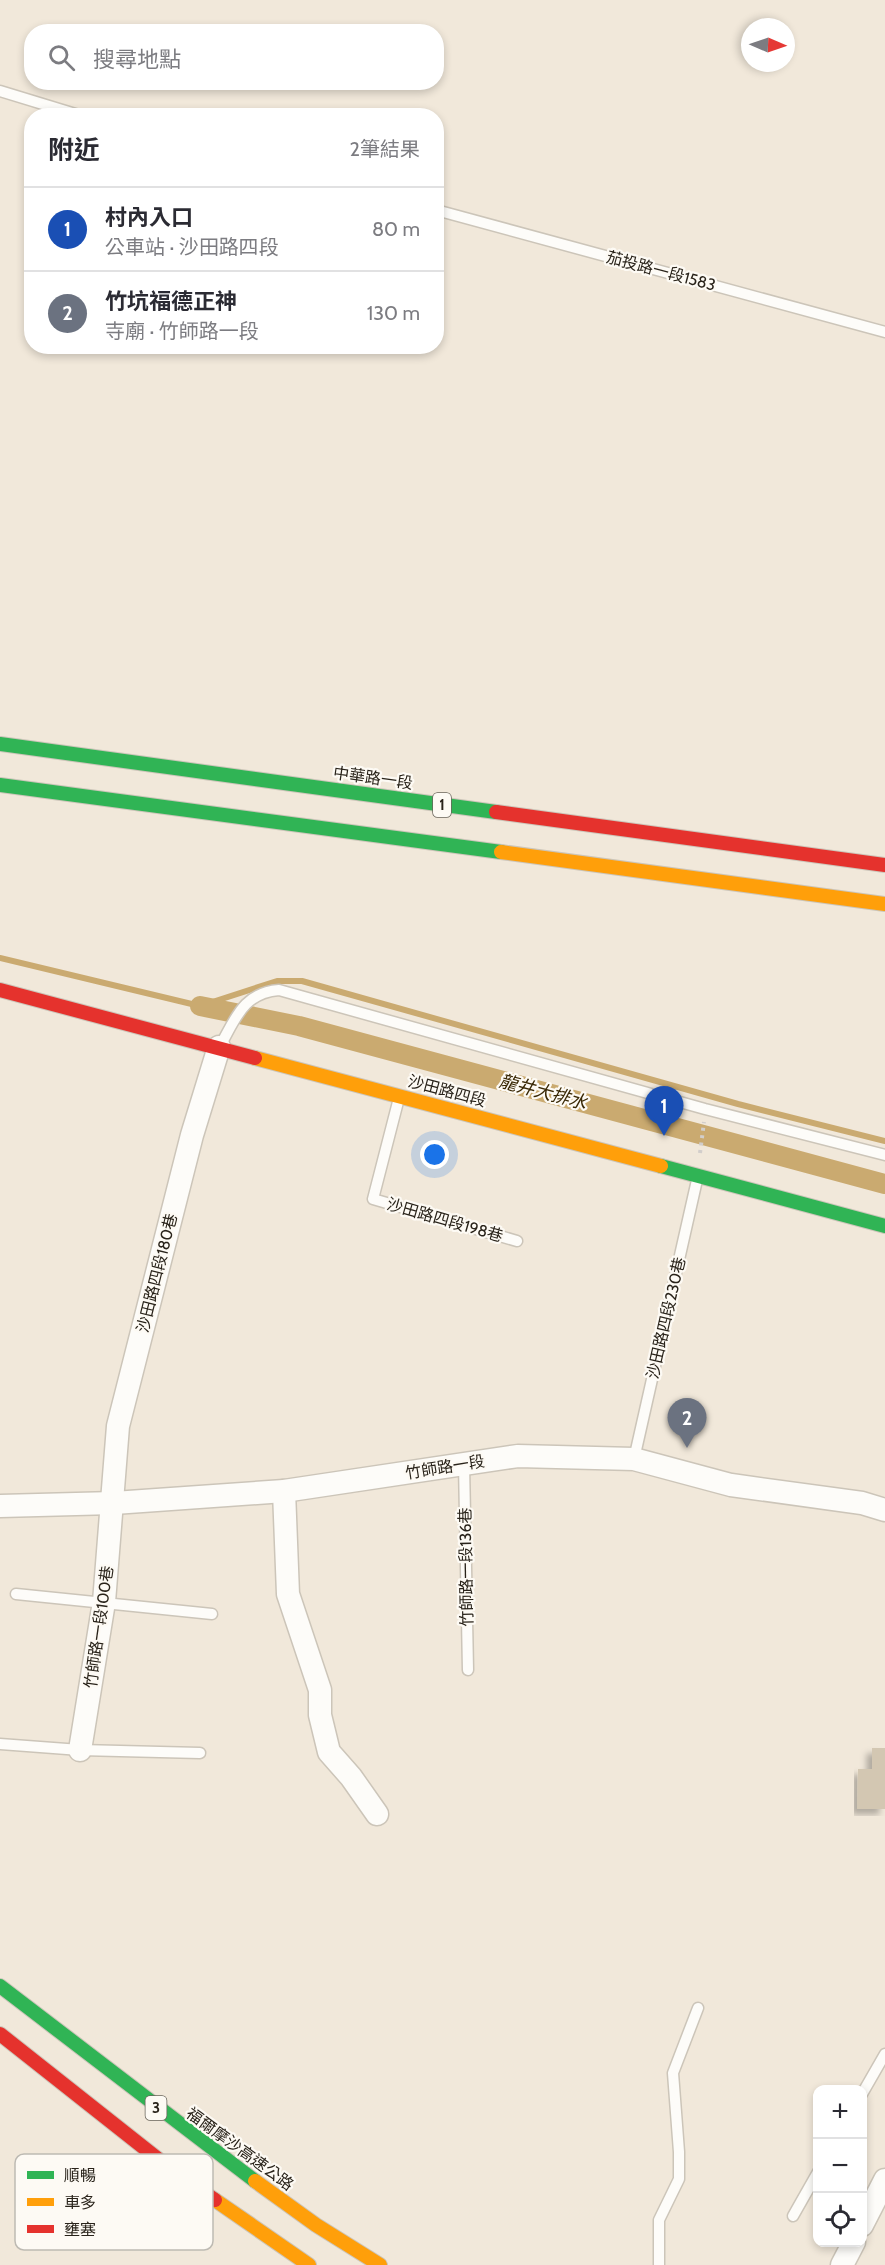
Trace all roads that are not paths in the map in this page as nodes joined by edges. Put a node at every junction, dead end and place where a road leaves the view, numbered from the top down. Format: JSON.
{"nodes":[{"id":1,"x":0,"y":91,"type":"edge"},
{"id":2,"x":56,"y":108,"type":"edge"},
{"id":3,"x":444,"y":212,"type":"edge"},
{"id":4,"x":885,"y":332,"type":"edge"},
{"id":5,"x":0,"y":744,"type":"edge"},
{"id":6,"x":0,"y":785,"type":"edge"},
{"id":7,"x":885,"y":866,"type":"edge"},
{"id":8,"x":885,"y":904,"type":"edge"},
{"id":9,"x":0,"y":990,"type":"edge"},
{"id":10,"x":219,"y":1047,"type":"junction"},
{"id":11,"x":399,"y":1095,"type":"junction"},
{"id":12,"x":885,"y":1155,"type":"edge"},
{"id":13,"x":698,"y":1176,"type":"junction"},
{"id":14,"x":885,"y":1226,"type":"edge"},
{"id":15,"x":517,"y":1240,"type":"dead end"},
{"id":16,"x":634,"y":1459,"type":"junction"},
{"id":17,"x":464,"y":1464,"type":"junction"},
{"id":18,"x":284,"y":1491,"type":"junction"},
{"id":19,"x":114,"y":1503,"type":"junction"},
{"id":20,"x":0,"y":1506,"type":"edge"},
{"id":21,"x":885,"y":1510,"type":"edge"},
{"id":22,"x":16,"y":1593,"type":"dead end"},
{"id":23,"x":104,"y":1602,"type":"junction"},
{"id":24,"x":212,"y":1614,"type":"dead end"},
{"id":25,"x":468,"y":1670,"type":"dead end"},
{"id":26,"x":0,"y":1744,"type":"edge"},
{"id":27,"x":80,"y":1750,"type":"junction"},
{"id":28,"x":200,"y":1753,"type":"dead end"},
{"id":29,"x":377,"y":1814,"type":"dead end"},
{"id":30,"x":0,"y":1986,"type":"edge"},
{"id":31,"x":698,"y":2008,"type":"dead end"},
{"id":32,"x":0,"y":2034,"type":"edge"},
{"id":33,"x":885,"y":2054,"type":"edge"},
{"id":34,"x":867,"y":2085,"type":"edge"},
{"id":35,"x":152,"y":2154,"type":"edge"},
{"id":36,"x":813,"y":2180,"type":"edge"},
{"id":37,"x":885,"y":2180,"type":"edge"},
{"id":38,"x":213,"y":2198,"type":"edge"},
{"id":39,"x":867,"y":2215,"type":"edge"},
{"id":40,"x":792,"y":2216,"type":"dead end"},
{"id":41,"x":851,"y":2247,"type":"edge"},
{"id":42,"x":309,"y":2265,"type":"edge"},
{"id":43,"x":380,"y":2265,"type":"edge"},
{"id":44,"x":659,"y":2265,"type":"edge"},
{"id":45,"x":842,"y":2265,"type":"edge"}],
"edges":[{"from":1,"to":2,"type":"lane"},
{"from":3,"to":4,"type":"lane","name":"茄投路一段1583"},
{"from":5,"to":7,"type":"main road","name":"中華路一段","number":"1"},
{"from":6,"to":8,"type":"main road"},
{"from":9,"to":10,"type":"main road","name":"沙田路四段"},
{"from":10,"to":11,"type":"main road","name":"沙田路四段"},
{"from":10,"to":12,"type":"lane"},
{"from":10,"to":19,"type":"street","name":"沙田路四段180巷"},
{"from":11,"to":13,"type":"main road","name":"沙田路四段"},
{"from":11,"to":15,"type":"lane","name":"沙田路四段198巷"},
{"from":13,"to":14,"type":"main road","name":"沙田路四段"},
{"from":13,"to":16,"type":"lane","name":"沙田路四段230巷"},
{"from":16,"to":17,"type":"street","name":"竹師路一段"},
{"from":16,"to":21,"type":"street","name":"竹師路一段"},
{"from":17,"to":18,"type":"street","name":"竹師路一段"},
{"from":17,"to":25,"type":"lane","name":"竹師路一段136巷"},
{"from":18,"to":19,"type":"street","name":"竹師路一段"},
{"from":18,"to":29,"type":"street"},
{"from":19,"to":20,"type":"street","name":"竹師路一段"},
{"from":19,"to":23,"type":"street","name":"竹師路一段100巷"},
{"from":22,"to":23,"type":"lane"},
{"from":23,"to":24,"type":"lane"},
{"from":23,"to":27,"type":"street","name":"竹師路一段100巷"},
{"from":26,"to":27,"type":"lane"},
{"from":27,"to":28,"type":"lane"},
{"from":30,"to":43,"type":"main road","name":"福爾摩沙高速公路","number":"3"},
{"from":31,"to":44,"type":"lane"},
{"from":32,"to":35,"type":"main road","number":"3"},
{"from":33,"to":34,"type":"lane"},
{"from":36,"to":40,"type":"lane"},
{"from":37,"to":39,"type":"street"},
{"from":38,"to":42,"type":"main road","number":"3"},
{"from":41,"to":45,"type":"street"}]}
